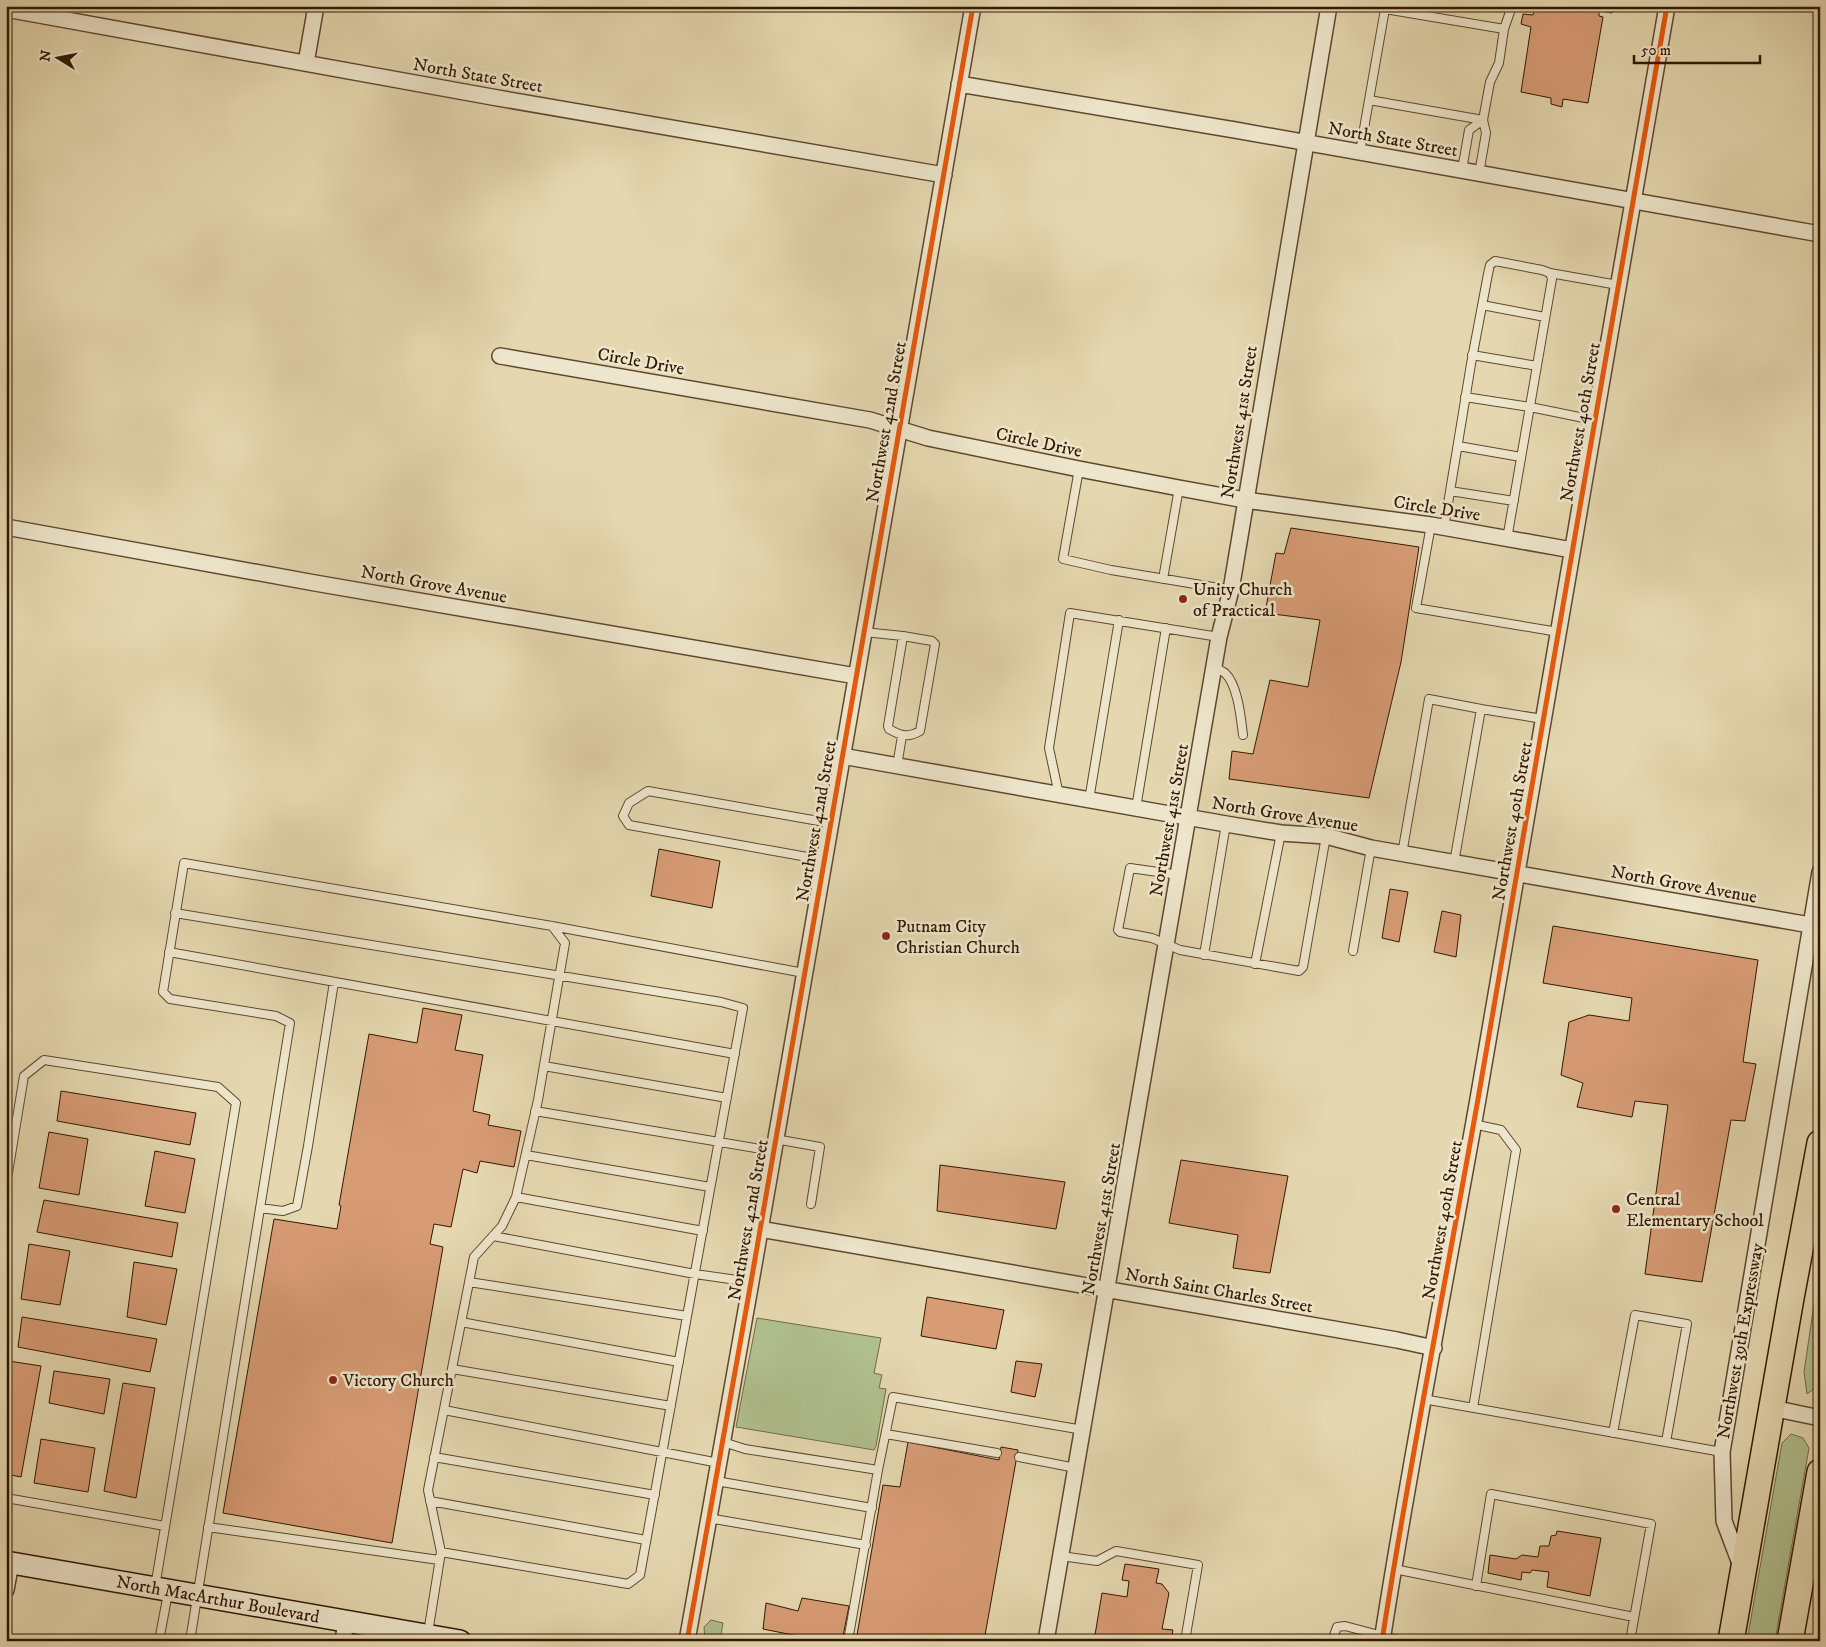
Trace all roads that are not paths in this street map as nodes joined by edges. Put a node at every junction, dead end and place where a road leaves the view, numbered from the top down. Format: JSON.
{"nodes":[{"id":1,"x":316,"y":6,"type":"edge"},
{"id":2,"x":973,"y":6,"type":"edge"},
{"id":3,"x":1329,"y":6,"type":"edge"},
{"id":4,"x":1512,"y":6,"type":"edge"},
{"id":5,"x":1666,"y":6,"type":"edge"},
{"id":6,"x":6,"y":9,"type":"edge"},
{"id":7,"x":74,"y":13,"type":"edge"},
{"id":8,"x":1504,"y":29,"type":"junction"},
{"id":9,"x":306,"y":63,"type":"junction"},
{"id":10,"x":959,"y":84,"type":"junction"},
{"id":11,"x":1369,"y":100,"type":"junction"},
{"id":12,"x":1483,"y":120,"type":"junction"},
{"id":13,"x":1305,"y":142,"type":"junction"},
{"id":14,"x":1360,"y":152,"type":"junction"},
{"id":15,"x":1462,"y":170,"type":"junction"},
{"id":16,"x":1480,"y":174,"type":"junction"},
{"id":17,"x":944,"y":176,"type":"junction"},
{"id":18,"x":1632,"y":200,"type":"junction"},
{"id":19,"x":1820,"y":234,"type":"edge"},
{"id":20,"x":1550,"y":273,"type":"junction"},
{"id":21,"x":1618,"y":284,"type":"junction"},
{"id":22,"x":1482,"y":305,"type":"junction"},
{"id":23,"x":1546,"y":317,"type":"junction"},
{"id":24,"x":500,"y":356,"type":"dead end"},
{"id":25,"x":1472,"y":356,"type":"junction"},
{"id":26,"x":1537,"y":366,"type":"junction"},
{"id":27,"x":1466,"y":397,"type":"junction"},
{"id":28,"x":1530,"y":407,"type":"junction"},
{"id":29,"x":1594,"y":420,"type":"junction"},
{"id":30,"x":899,"y":429,"type":"junction"},
{"id":31,"x":1458,"y":446,"type":"junction"},
{"id":32,"x":1521,"y":457,"type":"junction"},
{"id":33,"x":1079,"y":469,"type":"junction"},
{"id":34,"x":1180,"y":488,"type":"junction"},
{"id":35,"x":1450,"y":491,"type":"junction"},
{"id":36,"x":1245,"y":500,"type":"junction"},
{"id":37,"x":1514,"y":501,"type":"junction"},
{"id":38,"x":6,"y":527,"type":"edge"},
{"id":39,"x":1437,"y":527,"type":"junction"},
{"id":40,"x":1507,"y":539,"type":"junction"},
{"id":41,"x":1572,"y":550,"type":"junction"},
{"id":42,"x":1163,"y":578,"type":"junction"},
{"id":43,"x":1231,"y":590,"type":"junction"},
{"id":44,"x":1119,"y":620,"type":"junction"},
{"id":45,"x":1166,"y":628,"type":"junction"},
{"id":46,"x":864,"y":632,"type":"junction"},
{"id":47,"x":1558,"y":632,"type":"junction"},
{"id":48,"x":903,"y":636,"type":"junction"},
{"id":49,"x":1220,"y":637,"type":"junction"},
{"id":50,"x":1214,"y":667,"type":"junction"},
{"id":51,"x":856,"y":676,"type":"junction"},
{"id":52,"x":1482,"y":709,"type":"junction"},
{"id":53,"x":1543,"y":719,"type":"junction"},
{"id":54,"x":1243,"y":735,"type":"dead end"},
{"id":55,"x":902,"y":736,"type":"junction"},
{"id":56,"x":842,"y":756,"type":"junction"},
{"id":57,"x":897,"y":766,"type":"junction"},
{"id":58,"x":1059,"y":795,"type":"junction"},
{"id":59,"x":1088,"y":800,"type":"junction"},
{"id":60,"x":1136,"y":808,"type":"junction"},
{"id":61,"x":1189,"y":817,"type":"junction"},
{"id":62,"x":830,"y":823,"type":"junction"},
{"id":63,"x":1226,"y":824,"type":"junction"},
{"id":64,"x":1281,"y":833,"type":"junction"},
{"id":65,"x":1326,"y":836,"type":"junction"},
{"id":66,"x":1371,"y":848,"type":"junction"},
{"id":67,"x":1402,"y":854,"type":"junction"},
{"id":68,"x":824,"y":860,"type":"junction"},
{"id":69,"x":1454,"y":863,"type":"junction"},
{"id":70,"x":1820,"y":872,"type":"edge"},
{"id":71,"x":1517,"y":874,"type":"junction"},
{"id":72,"x":1179,"y":875,"type":"junction"},
{"id":73,"x":175,"y":913,"type":"junction"},
{"id":74,"x":1810,"y":925,"type":"junction"},
{"id":75,"x":552,"y":926,"type":"junction"},
{"id":76,"x":1168,"y":944,"type":"junction"},
{"id":77,"x":1353,"y":951,"type":"dead end"},
{"id":78,"x":168,"y":952,"type":"junction"},
{"id":79,"x":1204,"y":955,"type":"junction"},
{"id":80,"x":1255,"y":964,"type":"junction"},
{"id":81,"x":804,"y":973,"type":"junction"},
{"id":82,"x":559,"y":976,"type":"junction"},
{"id":83,"x":334,"y":982,"type":"junction"},
{"id":84,"x":551,"y":1022,"type":"junction"},
{"id":85,"x":735,"y":1054,"type":"junction"},
{"id":86,"x":544,"y":1066,"type":"junction"},
{"id":87,"x":727,"y":1098,"type":"junction"},
{"id":88,"x":535,"y":1111,"type":"junction"},
{"id":89,"x":1473,"y":1124,"type":"junction"},
{"id":90,"x":719,"y":1141,"type":"junction"},
{"id":91,"x":1820,"y":1143,"type":"edge"},
{"id":92,"x":774,"y":1145,"type":"junction"},
{"id":93,"x":526,"y":1155,"type":"junction"},
{"id":94,"x":6,"y":1185,"type":"edge"},
{"id":95,"x":710,"y":1187,"type":"junction"},
{"id":96,"x":516,"y":1197,"type":"junction"},
{"id":97,"x":811,"y":1204,"type":"dead end"},
{"id":98,"x":260,"y":1208,"type":"junction"},
{"id":99,"x":760,"y":1229,"type":"junction"},
{"id":100,"x":703,"y":1231,"type":"junction"},
{"id":101,"x":493,"y":1236,"type":"junction"},
{"id":102,"x":695,"y":1274,"type":"junction"},
{"id":103,"x":469,"y":1282,"type":"junction"},
{"id":104,"x":751,"y":1282,"type":"junction"},
{"id":105,"x":1108,"y":1290,"type":"junction"},
{"id":106,"x":687,"y":1316,"type":"junction"},
{"id":107,"x":461,"y":1322,"type":"junction"},
{"id":108,"x":1434,"y":1348,"type":"junction"},
{"id":109,"x":678,"y":1362,"type":"junction"},
{"id":110,"x":452,"y":1369,"type":"junction"},
{"id":111,"x":1423,"y":1400,"type":"junction"},
{"id":112,"x":671,"y":1406,"type":"junction"},
{"id":113,"x":1474,"y":1408,"type":"junction"},
{"id":114,"x":1772,"y":1408,"type":"junction"},
{"id":115,"x":444,"y":1410,"type":"junction"},
{"id":116,"x":1820,"y":1418,"type":"edge"},
{"id":117,"x":1083,"y":1430,"type":"junction"},
{"id":118,"x":1613,"y":1433,"type":"junction"},
{"id":119,"x":886,"y":1434,"type":"junction"},
{"id":120,"x":723,"y":1442,"type":"junction"},
{"id":121,"x":1666,"y":1442,"type":"junction"},
{"id":122,"x":1722,"y":1452,"type":"junction"},
{"id":123,"x":662,"y":1453,"type":"junction"},
{"id":124,"x":996,"y":1453,"type":"dead end"},
{"id":125,"x":434,"y":1457,"type":"junction"},
{"id":126,"x":1019,"y":1457,"type":"dead end"},
{"id":127,"x":719,"y":1463,"type":"junction"},
{"id":128,"x":1076,"y":1468,"type":"junction"},
{"id":129,"x":878,"y":1470,"type":"junction"},
{"id":130,"x":1820,"y":1472,"type":"edge"},
{"id":131,"x":716,"y":1481,"type":"junction"},
{"id":132,"x":655,"y":1495,"type":"junction"},
{"id":133,"x":6,"y":1498,"type":"edge"},
{"id":134,"x":430,"y":1501,"type":"junction"},
{"id":135,"x":872,"y":1508,"type":"junction"},
{"id":136,"x":708,"y":1518,"type":"junction"},
{"id":137,"x":165,"y":1526,"type":"junction"},
{"id":138,"x":208,"y":1527,"type":"junction"},
{"id":139,"x":646,"y":1540,"type":"junction"},
{"id":140,"x":866,"y":1545,"type":"junction"},
{"id":141,"x":440,"y":1556,"type":"junction"},
{"id":142,"x":1061,"y":1556,"type":"junction"},
{"id":143,"x":9,"y":1563,"type":"edge"},
{"id":144,"x":1394,"y":1569,"type":"junction"},
{"id":145,"x":1743,"y":1572,"type":"junction"},
{"id":146,"x":1476,"y":1586,"type":"junction"},
{"id":147,"x":162,"y":1589,"type":"junction"},
{"id":148,"x":6,"y":1590,"type":"edge"},
{"id":149,"x":198,"y":1596,"type":"junction"},
{"id":150,"x":1634,"y":1617,"type":"junction"},
{"id":151,"x":344,"y":1631,"type":"edge"},
{"id":152,"x":428,"y":1635,"type":"junction"},
{"id":153,"x":1382,"y":1639,"type":"edge"},
{"id":154,"x":159,"y":1641,"type":"edge"},
{"id":155,"x":190,"y":1641,"type":"edge"},
{"id":156,"x":460,"y":1641,"type":"edge"},
{"id":157,"x":687,"y":1641,"type":"edge"},
{"id":158,"x":848,"y":1641,"type":"edge"},
{"id":159,"x":1046,"y":1641,"type":"edge"},
{"id":160,"x":1185,"y":1641,"type":"edge"},
{"id":161,"x":1332,"y":1641,"type":"edge"},
{"id":162,"x":1402,"y":1641,"type":"edge"},
{"id":163,"x":1630,"y":1641,"type":"edge"},
{"id":164,"x":1731,"y":1641,"type":"edge"},
{"id":165,"x":1790,"y":1641,"type":"edge"}],
"edges":[{"from":1,"to":9,"type":"street"},
{"from":2,"to":10,"type":"street","name":"Northwest 42nd Street"},
{"from":3,"to":13,"type":"street","name":"Northwest 41st Street"},
{"from":4,"to":8,"type":"lane"},
{"from":5,"to":18,"type":"street","name":"Northwest 40th Street"},
{"from":6,"to":7,"type":"street","name":"North State Street"},
{"from":7,"to":9,"type":"street","name":"North State Street"},
{"from":8,"to":11,"type":"lane"},
{"from":8,"to":12,"type":"lane"},
{"from":9,"to":17,"type":"street","name":"North State Street"},
{"from":10,"to":13,"type":"street","name":"North State Street"},
{"from":10,"to":17,"type":"street","name":"Northwest 42nd Street"},
{"from":11,"to":12,"type":"lane"},
{"from":11,"to":14,"type":"lane"},
{"from":12,"to":15,"type":"lane"},
{"from":12,"to":16,"type":"lane"},
{"from":13,"to":14,"type":"street","name":"North State Street"},
{"from":13,"to":36,"type":"street","name":"Northwest 41st Street"},
{"from":14,"to":15,"type":"street","name":"North State Street"},
{"from":15,"to":16,"type":"street","name":"North State Street"},
{"from":16,"to":18,"type":"street","name":"North State Street"},
{"from":17,"to":30,"type":"street","name":"Northwest 42nd Street"},
{"from":18,"to":19,"type":"street","name":"North State Street"},
{"from":18,"to":21,"type":"street","name":"Northwest 40th Street"},
{"from":20,"to":21,"type":"lane"},
{"from":20,"to":22,"type":"lane"},
{"from":20,"to":23,"type":"lane"},
{"from":21,"to":29,"type":"street","name":"Northwest 40th Street"},
{"from":22,"to":23,"type":"lane"},
{"from":22,"to":25,"type":"lane"},
{"from":23,"to":26,"type":"lane"},
{"from":24,"to":30,"type":"street","name":"Circle Drive"},
{"from":25,"to":26,"type":"lane"},
{"from":25,"to":27,"type":"lane"},
{"from":26,"to":28,"type":"lane"},
{"from":27,"to":28,"type":"lane"},
{"from":27,"to":31,"type":"lane"},
{"from":28,"to":29,"type":"lane"},
{"from":28,"to":32,"type":"lane"},
{"from":29,"to":41,"type":"street","name":"Northwest 40th Street"},
{"from":30,"to":33,"type":"street","name":"Circle Drive"},
{"from":30,"to":46,"type":"street","name":"Northwest 42nd Street"},
{"from":31,"to":32,"type":"lane"},
{"from":31,"to":35,"type":"lane"},
{"from":32,"to":37,"type":"lane"},
{"from":33,"to":34,"type":"street","name":"Circle Drive"},
{"from":33,"to":42,"type":"lane"},
{"from":34,"to":36,"type":"street","name":"Circle Drive"},
{"from":34,"to":42,"type":"lane"},
{"from":35,"to":37,"type":"lane"},
{"from":35,"to":39,"type":"lane"},
{"from":36,"to":39,"type":"street","name":"Circle Drive"},
{"from":36,"to":43,"type":"street","name":"Northwest 41st Street"},
{"from":37,"to":40,"type":"lane"},
{"from":38,"to":51,"type":"street","name":"North Grove Avenue"},
{"from":39,"to":40,"type":"street","name":"Circle Drive"},
{"from":39,"to":47,"type":"lane"},
{"from":40,"to":41,"type":"street","name":"Circle Drive"},
{"from":41,"to":47,"type":"street","name":"Northwest 40th Street"},
{"from":42,"to":43,"type":"lane"},
{"from":43,"to":49,"type":"street","name":"Northwest 41st Street"},
{"from":44,"to":45,"type":"lane"},
{"from":44,"to":58,"type":"lane"},
{"from":44,"to":59,"type":"lane"},
{"from":45,"to":49,"type":"lane"},
{"from":45,"to":60,"type":"lane"},
{"from":46,"to":48,"type":"lane"},
{"from":46,"to":51,"type":"street","name":"Northwest 42nd Street"},
{"from":47,"to":53,"type":"street","name":"Northwest 40th Street"},
{"from":48,"to":55,"type":"lane"},
{"from":48,"to":55,"type":"lane"},
{"from":49,"to":50,"type":"street","name":"Northwest 41st Street"},
{"from":50,"to":54,"type":"lane"},
{"from":50,"to":61,"type":"street","name":"Northwest 41st Street"},
{"from":51,"to":56,"type":"street","name":"Northwest 42nd Street"},
{"from":52,"to":53,"type":"lane"},
{"from":52,"to":67,"type":"lane"},
{"from":52,"to":69,"type":"lane"},
{"from":53,"to":71,"type":"street","name":"Northwest 40th Street"},
{"from":55,"to":57,"type":"lane"},
{"from":56,"to":57,"type":"street","name":"North Grove Avenue"},
{"from":56,"to":62,"type":"street","name":"Northwest 42nd Street"},
{"from":57,"to":58,"type":"street","name":"North Grove Avenue"},
{"from":58,"to":59,"type":"street","name":"North Grove Avenue"},
{"from":59,"to":60,"type":"street","name":"North Grove Avenue"},
{"from":60,"to":61,"type":"street","name":"North Grove Avenue"},
{"from":61,"to":63,"type":"street","name":"North Grove Avenue"},
{"from":61,"to":72,"type":"street","name":"Northwest 41st Street"},
{"from":62,"to":68,"type":"street","name":"Northwest 42nd Street"},
{"from":62,"to":68,"type":"lane"},
{"from":63,"to":64,"type":"street","name":"North Grove Avenue"},
{"from":63,"to":79,"type":"lane"},
{"from":64,"to":65,"type":"street","name":"North Grove Avenue"},
{"from":64,"to":80,"type":"lane"},
{"from":65,"to":66,"type":"street","name":"North Grove Avenue"},
{"from":65,"to":80,"type":"lane"},
{"from":66,"to":67,"type":"street","name":"North Grove Avenue"},
{"from":66,"to":77,"type":"lane"},
{"from":67,"to":69,"type":"street","name":"North Grove Avenue"},
{"from":68,"to":81,"type":"street","name":"Northwest 42nd Street"},
{"from":69,"to":71,"type":"street","name":"North Grove Avenue"},
{"from":70,"to":74,"type":"street","name":"Northwest 39th Expressway"},
{"from":71,"to":74,"type":"street","name":"North Grove Avenue"},
{"from":71,"to":89,"type":"street","name":"Northwest 40th Street"},
{"from":72,"to":76,"type":"street","name":"Northwest 41st Street"},
{"from":72,"to":76,"type":"lane"},
{"from":73,"to":75,"type":"lane"},
{"from":73,"to":78,"type":"lane"},
{"from":73,"to":82,"type":"lane"},
{"from":74,"to":122,"type":"street","name":"Northwest 39th Expressway"},
{"from":75,"to":81,"type":"lane"},
{"from":75,"to":82,"type":"lane"},
{"from":76,"to":79,"type":"lane"},
{"from":76,"to":105,"type":"street","name":"Northwest 41st Street"},
{"from":78,"to":83,"type":"lane"},
{"from":78,"to":98,"type":"lane"},
{"from":79,"to":80,"type":"lane"},
{"from":81,"to":92,"type":"street","name":"Northwest 42nd Street"},
{"from":82,"to":84,"type":"lane"},
{"from":82,"to":85,"type":"lane"},
{"from":83,"to":84,"type":"lane"},
{"from":83,"to":98,"type":"lane"},
{"from":84,"to":85,"type":"lane"},
{"from":84,"to":86,"type":"lane"},
{"from":85,"to":87,"type":"lane"},
{"from":86,"to":87,"type":"lane"},
{"from":86,"to":88,"type":"lane"},
{"from":87,"to":90,"type":"lane"},
{"from":88,"to":90,"type":"lane"},
{"from":88,"to":93,"type":"lane"},
{"from":89,"to":108,"type":"street","name":"Northwest 40th Street"},
{"from":89,"to":113,"type":"lane"},
{"from":90,"to":92,"type":"lane"},
{"from":90,"to":95,"type":"lane"},
{"from":91,"to":114,"type":"highway"},
{"from":92,"to":97,"type":"lane"},
{"from":92,"to":99,"type":"street","name":"Northwest 42nd Street"},
{"from":93,"to":95,"type":"lane"},
{"from":93,"to":96,"type":"lane"},
{"from":94,"to":137,"type":"lane"},
{"from":95,"to":100,"type":"lane"},
{"from":96,"to":100,"type":"lane"},
{"from":96,"to":101,"type":"lane"},
{"from":98,"to":138,"type":"lane"},
{"from":99,"to":104,"type":"street","name":"Northwest 42nd Street"},
{"from":99,"to":105,"type":"street","name":"North Saint Charles Street"},
{"from":100,"to":102,"type":"lane"},
{"from":101,"to":102,"type":"lane"},
{"from":101,"to":103,"type":"lane"},
{"from":102,"to":104,"type":"lane"},
{"from":102,"to":106,"type":"lane"},
{"from":103,"to":106,"type":"lane"},
{"from":103,"to":107,"type":"lane"},
{"from":104,"to":120,"type":"street","name":"Northwest 42nd Street"},
{"from":105,"to":108,"type":"street","name":"North Saint Charles Street"},
{"from":105,"to":117,"type":"street","name":"Northwest 41st Street"},
{"from":106,"to":109,"type":"lane"},
{"from":107,"to":109,"type":"lane"},
{"from":107,"to":110,"type":"lane"},
{"from":108,"to":111,"type":"street","name":"Northwest 40th Street"},
{"from":109,"to":112,"type":"lane"},
{"from":110,"to":112,"type":"lane"},
{"from":110,"to":115,"type":"lane"},
{"from":111,"to":113,"type":"lane"},
{"from":111,"to":144,"type":"street","name":"Northwest 40th Street"},
{"from":112,"to":123,"type":"lane"},
{"from":113,"to":118,"type":"lane"},
{"from":114,"to":116,"type":"street"},
{"from":114,"to":145,"type":"highway"},
{"from":115,"to":123,"type":"lane"},
{"from":115,"to":125,"type":"lane"},
{"from":117,"to":119,"type":"lane"},
{"from":117,"to":128,"type":"street","name":"Northwest 41st Street"},
{"from":118,"to":121,"type":"lane"},
{"from":118,"to":121,"type":"lane"},
{"from":119,"to":124,"type":"lane"},
{"from":119,"to":129,"type":"lane"},
{"from":120,"to":127,"type":"street","name":"Northwest 42nd Street"},
{"from":120,"to":129,"type":"lane"},
{"from":121,"to":122,"type":"lane"},
{"from":122,"to":145,"type":"street","name":"Northwest 39th Expressway"},
{"from":123,"to":127,"type":"lane"},
{"from":123,"to":132,"type":"lane"},
{"from":125,"to":132,"type":"lane"},
{"from":125,"to":134,"type":"lane"},
{"from":126,"to":128,"type":"lane"},
{"from":127,"to":131,"type":"street","name":"Northwest 42nd Street"},
{"from":128,"to":142,"type":"street","name":"Northwest 41st Street"},
{"from":129,"to":135,"type":"lane"},
{"from":130,"to":165,"type":"highway"},
{"from":131,"to":135,"type":"lane"},
{"from":131,"to":136,"type":"street","name":"Northwest 42nd Street"},
{"from":132,"to":139,"type":"lane"},
{"from":133,"to":137,"type":"lane"},
{"from":134,"to":139,"type":"lane"},
{"from":134,"to":141,"type":"lane"},
{"from":135,"to":140,"type":"lane"},
{"from":136,"to":140,"type":"lane"},
{"from":136,"to":157,"type":"street","name":"Northwest 42nd Street"},
{"from":137,"to":147,"type":"lane"},
{"from":138,"to":141,"type":"lane"},
{"from":138,"to":149,"type":"lane"},
{"from":139,"to":141,"type":"lane"},
{"from":140,"to":158,"type":"lane"},
{"from":141,"to":152,"type":"lane"},
{"from":142,"to":159,"type":"street","name":"Northwest 41st Street"},
{"from":142,"to":160,"type":"lane"},
{"from":143,"to":147,"type":"main road","name":"North MacArthur Boulevard"},
{"from":143,"to":148,"type":"street"},
{"from":144,"to":146,"type":"lane"},
{"from":144,"to":153,"type":"street","name":"Northwest 40th Street"},
{"from":145,"to":164,"type":"highway"},
{"from":146,"to":150,"type":"lane"},
{"from":146,"to":150,"type":"lane"},
{"from":147,"to":149,"type":"main road","name":"North MacArthur Boulevard"},
{"from":147,"to":154,"type":"lane"},
{"from":149,"to":151,"type":"main road","name":"North MacArthur Boulevard"},
{"from":149,"to":155,"type":"lane"},
{"from":150,"to":163,"type":"lane"},
{"from":151,"to":152,"type":"main road","name":"North MacArthur Boulevard"},
{"from":152,"to":156,"type":"main road","name":"North MacArthur Boulevard"},
{"from":153,"to":161,"type":"lane"},
{"from":153,"to":162,"type":"lane"}]}
